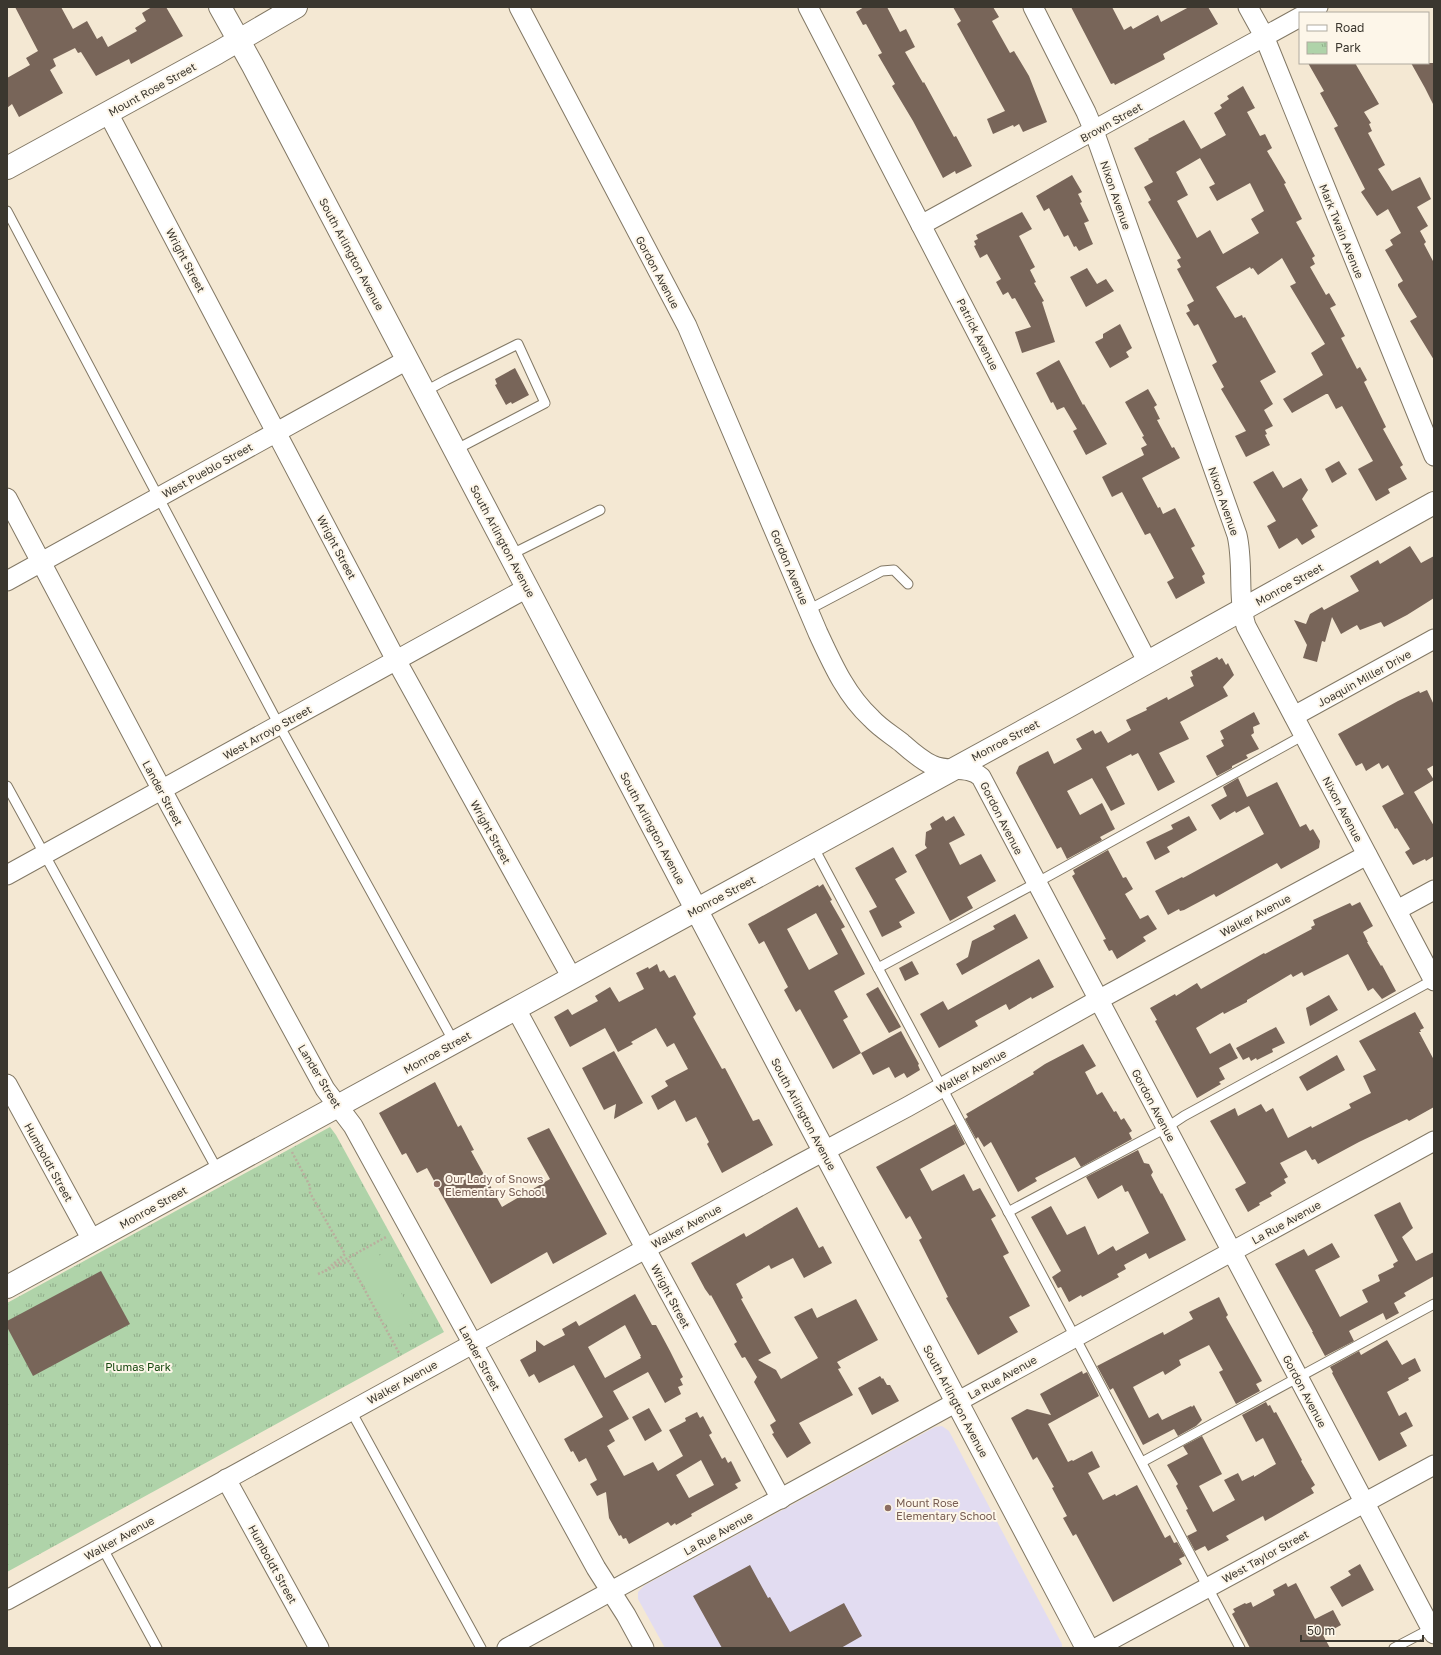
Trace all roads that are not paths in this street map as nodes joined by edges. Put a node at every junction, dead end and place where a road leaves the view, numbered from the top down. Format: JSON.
{"nodes":[{"id":1,"x":220,"y":7,"type":"edge"},
{"id":2,"x":296,"y":7,"type":"edge"},
{"id":3,"x":519,"y":7,"type":"edge"},
{"id":4,"x":808,"y":7,"type":"edge"},
{"id":5,"x":1033,"y":7,"type":"edge"},
{"id":6,"x":1248,"y":7,"type":"edge"},
{"id":7,"x":1299,"y":18,"type":"edge"},
{"id":8,"x":1264,"y":36,"type":"junction"},
{"id":9,"x":238,"y":41,"type":"junction"},
{"id":10,"x":108,"y":113,"type":"junction"},
{"id":11,"x":1094,"y":131,"type":"junction"},
{"id":12,"x":7,"y":168,"type":"edge"},
{"id":13,"x":7,"y":211,"type":"edge"},
{"id":14,"x":921,"y":225,"type":"junction"},
{"id":15,"x":407,"y":360,"type":"junction"},
{"id":16,"x":424,"y":392,"type":"junction"},
{"id":17,"x":276,"y":432,"type":"junction"},
{"id":18,"x":455,"y":450,"type":"junction"},
{"id":19,"x":1434,"y":456,"type":"edge"},
{"id":20,"x":7,"y":498,"type":"edge"},
{"id":21,"x":158,"y":498,"type":"junction"},
{"id":22,"x":1434,"y":503,"type":"edge"},
{"id":23,"x":600,"y":510,"type":"dead end"},
{"id":24,"x":510,"y":555,"type":"junction"},
{"id":25,"x":41,"y":562,"type":"junction"},
{"id":26,"x":7,"y":581,"type":"edge"},
{"id":27,"x":908,"y":584,"type":"dead end"},
{"id":28,"x":527,"y":588,"type":"junction"},
{"id":29,"x":808,"y":610,"type":"junction"},
{"id":30,"x":1243,"y":610,"type":"junction"},
{"id":31,"x":1434,"y":639,"type":"edge"},
{"id":32,"x":396,"y":660,"type":"junction"},
{"id":33,"x":1147,"y":661,"type":"junction"},
{"id":34,"x":1294,"y":716,"type":"junction"},
{"id":35,"x":279,"y":725,"type":"junction"},
{"id":36,"x":1304,"y":735,"type":"junction"},
{"id":37,"x":951,"y":770,"type":"junction"},
{"id":38,"x":7,"y":786,"type":"edge"},
{"id":39,"x":162,"y":790,"type":"junction"},
{"id":40,"x":812,"y":846,"type":"junction"},
{"id":41,"x":44,"y":855,"type":"junction"},
{"id":42,"x":1367,"y":855,"type":"junction"},
{"id":43,"x":7,"y":875,"type":"edge"},
{"id":44,"x":1036,"y":883,"type":"junction"},
{"id":45,"x":1434,"y":890,"type":"edge"},
{"id":46,"x":696,"y":909,"type":"junction"},
{"id":47,"x":1397,"y":910,"type":"junction"},
{"id":48,"x":878,"y":968,"type":"junction"},
{"id":49,"x":572,"y":978,"type":"junction"},
{"id":50,"x":1434,"y":980,"type":"edge"},
{"id":51,"x":1098,"y":1000,"type":"junction"},
{"id":52,"x":516,"y":1009,"type":"junction"},
{"id":53,"x":454,"y":1042,"type":"junction"},
{"id":54,"x":7,"y":1084,"type":"edge"},
{"id":55,"x":942,"y":1087,"type":"junction"},
{"id":56,"x":338,"y":1106,"type":"junction"},
{"id":57,"x":1166,"y":1128,"type":"junction"},
{"id":58,"x":1434,"y":1141,"type":"edge"},
{"id":59,"x":824,"y":1151,"type":"junction"},
{"id":60,"x":218,"y":1171,"type":"junction"},
{"id":61,"x":1008,"y":1212,"type":"junction"},
{"id":62,"x":92,"y":1240,"type":"junction"},
{"id":63,"x":646,"y":1248,"type":"junction"},
{"id":64,"x":1231,"y":1252,"type":"junction"},
{"id":65,"x":7,"y":1286,"type":"edge"},
{"id":66,"x":1434,"y":1304,"type":"edge"},
{"id":67,"x":1075,"y":1337,"type":"junction"},
{"id":68,"x":473,"y":1343,"type":"junction"},
{"id":69,"x":1298,"y":1378,"type":"junction"},
{"id":70,"x":956,"y":1402,"type":"junction"},
{"id":71,"x":351,"y":1411,"type":"junction"},
{"id":72,"x":1142,"y":1462,"type":"junction"},
{"id":73,"x":1434,"y":1465,"type":"edge"},
{"id":74,"x":226,"y":1479,"type":"junction"},
{"id":75,"x":781,"y":1499,"type":"junction"},
{"id":76,"x":1364,"y":1503,"type":"junction"},
{"id":77,"x":102,"y":1547,"type":"junction"},
{"id":78,"x":1208,"y":1587,"type":"junction"},
{"id":79,"x":611,"y":1591,"type":"junction"},
{"id":80,"x":7,"y":1600,"type":"edge"},
{"id":81,"x":1433,"y":1630,"type":"edge"},
{"id":82,"x":157,"y":1648,"type":"edge"},
{"id":83,"x":319,"y":1648,"type":"edge"},
{"id":84,"x":481,"y":1648,"type":"edge"},
{"id":85,"x":507,"y":1648,"type":"edge"},
{"id":86,"x":644,"y":1648,"type":"edge"},
{"id":87,"x":1087,"y":1648,"type":"edge"},
{"id":88,"x":1096,"y":1648,"type":"edge"},
{"id":89,"x":1240,"y":1648,"type":"edge"},
{"id":90,"x":1394,"y":1648,"type":"edge"}],
"edges":[{"from":1,"to":9,"type":"street","name":"South Arlington Avenue"},
{"from":2,"to":9,"type":"street","name":"Mount Rose Street"},
{"from":3,"to":29,"type":"street","name":"Gordon Avenue"},
{"from":4,"to":14,"type":"street","name":"Patrick Avenue"},
{"from":5,"to":11,"type":"street","name":"Nixon Avenue"},
{"from":6,"to":8,"type":"street","name":"Mark Twain Avenue"},
{"from":7,"to":8,"type":"street","name":"Brown Street"},
{"from":8,"to":11,"type":"street","name":"Brown Street"},
{"from":8,"to":19,"type":"street","name":"Mark Twain Avenue"},
{"from":9,"to":10,"type":"street","name":"Mount Rose Street"},
{"from":9,"to":15,"type":"street","name":"South Arlington Avenue"},
{"from":10,"to":12,"type":"street","name":"Mount Rose Street"},
{"from":10,"to":17,"type":"street","name":"Wright Street"},
{"from":11,"to":14,"type":"street","name":"Brown Street"},
{"from":11,"to":30,"type":"street","name":"Nixon Avenue"},
{"from":13,"to":21,"type":"lane"},
{"from":14,"to":33,"type":"street","name":"Patrick Avenue"},
{"from":15,"to":16,"type":"street","name":"South Arlington Avenue"},
{"from":15,"to":17,"type":"street","name":"West Pueblo Street"},
{"from":16,"to":18,"type":"street","name":"South Arlington Avenue"},
{"from":16,"to":18,"type":"lane"},
{"from":17,"to":21,"type":"street","name":"West Pueblo Street"},
{"from":17,"to":32,"type":"street","name":"Wright Street"},
{"from":18,"to":24,"type":"street","name":"South Arlington Avenue"},
{"from":20,"to":25,"type":"street","name":"Lander Street"},
{"from":21,"to":25,"type":"street","name":"West Pueblo Street"},
{"from":21,"to":35,"type":"lane"},
{"from":22,"to":30,"type":"street","name":"Monroe Street"},
{"from":23,"to":24,"type":"lane"},
{"from":24,"to":28,"type":"street","name":"South Arlington Avenue"},
{"from":25,"to":26,"type":"street","name":"West Pueblo Street"},
{"from":25,"to":39,"type":"street","name":"Lander Street"},
{"from":27,"to":29,"type":"lane"},
{"from":28,"to":32,"type":"street","name":"West Arroyo Street"},
{"from":28,"to":46,"type":"street","name":"South Arlington Avenue"},
{"from":29,"to":37,"type":"street","name":"Gordon Avenue"},
{"from":30,"to":33,"type":"street","name":"Monroe Street"},
{"from":30,"to":34,"type":"street","name":"Nixon Avenue"},
{"from":31,"to":34,"type":"street","name":"Joaquin Miller Drive"},
{"from":32,"to":35,"type":"street","name":"West Arroyo Street"},
{"from":32,"to":49,"type":"street","name":"Wright Street"},
{"from":33,"to":37,"type":"street","name":"Monroe Street"},
{"from":34,"to":36,"type":"street","name":"Nixon Avenue"},
{"from":35,"to":39,"type":"street","name":"West Arroyo Street"},
{"from":35,"to":53,"type":"lane"},
{"from":36,"to":42,"type":"street","name":"Nixon Avenue"},
{"from":36,"to":44,"type":"lane"},
{"from":37,"to":40,"type":"street","name":"Monroe Street"},
{"from":37,"to":44,"type":"street","name":"Gordon Avenue"},
{"from":38,"to":41,"type":"lane"},
{"from":39,"to":41,"type":"street","name":"West Arroyo Street"},
{"from":39,"to":56,"type":"street","name":"Lander Street"},
{"from":40,"to":46,"type":"street","name":"Monroe Street"},
{"from":40,"to":48,"type":"lane"},
{"from":41,"to":43,"type":"street","name":"West Arroyo Street"},
{"from":41,"to":60,"type":"lane"},
{"from":42,"to":47,"type":"street","name":"Nixon Avenue"},
{"from":42,"to":51,"type":"street","name":"Walker Avenue"},
{"from":44,"to":48,"type":"lane"},
{"from":44,"to":51,"type":"street","name":"Gordon Avenue"},
{"from":45,"to":47,"type":"street"},
{"from":46,"to":49,"type":"street","name":"Monroe Street"},
{"from":46,"to":59,"type":"street","name":"South Arlington Avenue"},
{"from":47,"to":50,"type":"street","name":"Nixon Avenue"},
{"from":48,"to":55,"type":"lane"},
{"from":49,"to":52,"type":"street","name":"Monroe Street"},
{"from":50,"to":57,"type":"lane"},
{"from":51,"to":55,"type":"street","name":"Walker Avenue"},
{"from":51,"to":57,"type":"street","name":"Gordon Avenue"},
{"from":52,"to":53,"type":"street","name":"Monroe Street"},
{"from":52,"to":63,"type":"street","name":"Wright Street"},
{"from":53,"to":56,"type":"street","name":"Monroe Street"},
{"from":54,"to":62,"type":"street","name":"Humboldt Street"},
{"from":55,"to":59,"type":"street","name":"Walker Avenue"},
{"from":55,"to":61,"type":"lane"},
{"from":56,"to":60,"type":"street","name":"Monroe Street"},
{"from":56,"to":68,"type":"street","name":"Lander Street"},
{"from":57,"to":61,"type":"lane"},
{"from":57,"to":64,"type":"street","name":"Gordon Avenue"},
{"from":58,"to":64,"type":"street","name":"La Rue Avenue"},
{"from":59,"to":63,"type":"street","name":"Walker Avenue"},
{"from":59,"to":70,"type":"street","name":"South Arlington Avenue"},
{"from":60,"to":62,"type":"street","name":"Monroe Street"},
{"from":61,"to":67,"type":"lane"},
{"from":62,"to":65,"type":"street","name":"Monroe Street"},
{"from":63,"to":68,"type":"street","name":"Walker Avenue"},
{"from":63,"to":75,"type":"street","name":"Wright Street"},
{"from":64,"to":67,"type":"street","name":"La Rue Avenue"},
{"from":64,"to":69,"type":"street","name":"Gordon Avenue"},
{"from":66,"to":69,"type":"lane"},
{"from":67,"to":70,"type":"street","name":"La Rue Avenue"},
{"from":67,"to":72,"type":"lane"},
{"from":68,"to":71,"type":"street","name":"Walker Avenue"},
{"from":68,"to":79,"type":"street","name":"Lander Street"},
{"from":69,"to":72,"type":"lane"},
{"from":69,"to":76,"type":"street","name":"Gordon Avenue"},
{"from":70,"to":75,"type":"street","name":"La Rue Avenue"},
{"from":70,"to":87,"type":"street","name":"South Arlington Avenue"},
{"from":71,"to":74,"type":"street","name":"Walker Avenue"},
{"from":71,"to":84,"type":"lane"},
{"from":72,"to":78,"type":"lane"},
{"from":73,"to":76,"type":"street","name":"West Taylor Street"},
{"from":74,"to":77,"type":"street","name":"Walker Avenue"},
{"from":74,"to":83,"type":"street","name":"Humboldt Street"},
{"from":75,"to":79,"type":"street","name":"La Rue Avenue"},
{"from":76,"to":78,"type":"street","name":"West Taylor Street"},
{"from":76,"to":81,"type":"street","name":"Gordon Avenue"},
{"from":77,"to":80,"type":"street","name":"Walker Avenue"},
{"from":77,"to":82,"type":"lane"},
{"from":78,"to":88,"type":"street","name":"West Taylor Street"},
{"from":78,"to":89,"type":"lane"},
{"from":79,"to":85,"type":"street","name":"La Rue Avenue"},
{"from":79,"to":86,"type":"street","name":"Lander Street"},
{"from":81,"to":90,"type":"lane"}]}
